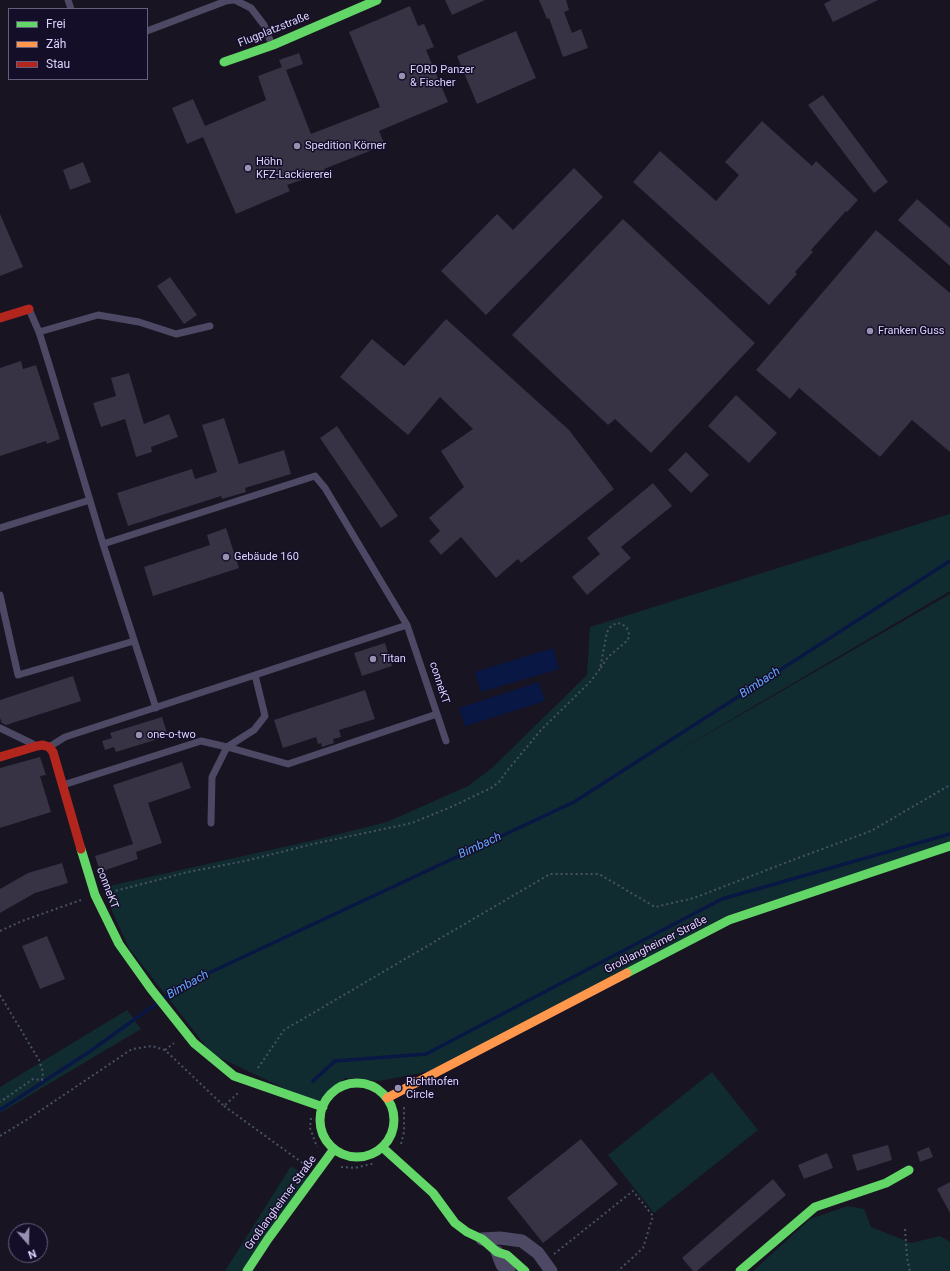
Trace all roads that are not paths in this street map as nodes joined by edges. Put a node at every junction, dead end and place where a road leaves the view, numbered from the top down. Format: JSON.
{"nodes":[{"id":1,"x":234,"y":0,"type":"edge"},
{"id":2,"x":377,"y":0,"type":"edge"},
{"id":3,"x":148,"y":31,"type":"edge"},
{"id":4,"x":272,"y":45,"type":"junction"},
{"id":5,"x":224,"y":62,"type":"dead end"},
{"id":6,"x":29,"y":309,"type":"joint"},
{"id":7,"x":0,"y":318,"type":"edge"},
{"id":8,"x":210,"y":326,"type":"dead end"},
{"id":9,"x":39,"y":332,"type":"junction"},
{"id":10,"x":90,"y":500,"type":"junction"},
{"id":11,"x":0,"y":528,"type":"edge"},
{"id":12,"x":103,"y":544,"type":"junction"},
{"id":13,"x":0,"y":595,"type":"edge"},
{"id":14,"x":407,"y":625,"type":"junction"},
{"id":15,"x":134,"y":641,"type":"junction"},
{"id":16,"x":255,"y":675,"type":"junction"},
{"id":17,"x":156,"y":708,"type":"junction"},
{"id":18,"x":437,"y":714,"type":"junction"},
{"id":19,"x":0,"y":728,"type":"edge"},
{"id":20,"x":446,"y":741,"type":"dead end"},
{"id":21,"x":37,"y":746,"type":"junction"},
{"id":22,"x":48,"y":747,"type":"junction"},
{"id":23,"x":227,"y":747,"type":"junction"},
{"id":24,"x":0,"y":757,"type":"edge"},
{"id":25,"x":63,"y":785,"type":"junction"},
{"id":26,"x":211,"y":823,"type":"dead end"},
{"id":27,"x":950,"y":846,"type":"edge"},
{"id":28,"x":388,"y":1098,"type":"junction"},
{"id":29,"x":320,"y":1106,"type":"junction"},
{"id":30,"x":382,"y":1147,"type":"junction"},
{"id":31,"x":334,"y":1149,"type":"junction"},
{"id":32,"x":909,"y":1170,"type":"dead end"},
{"id":33,"x":482,"y":1239,"type":"junction"},
{"id":34,"x":497,"y":1252,"type":"junction"},
{"id":35,"x":548,"y":1266,"type":"edge"},
{"id":36,"x":247,"y":1271,"type":"edge"},
{"id":37,"x":508,"y":1271,"type":"edge"},
{"id":38,"x":526,"y":1271,"type":"edge"},
{"id":39,"x":740,"y":1271,"type":"edge"}],
"edges":[{"from":1,"to":3,"type":"lane"},
{"from":1,"to":4,"type":"lane"},
{"from":2,"to":4,"type":"street","name":"Flugplatzstraße"},
{"from":4,"to":5,"type":"street","name":"Flugplatzstraße"},
{"from":6,"to":7,"type":"street"},
{"from":6,"to":9,"type":"lane"},
{"from":8,"to":9,"type":"lane"},
{"from":9,"to":10,"type":"lane"},
{"from":10,"to":11,"type":"lane"},
{"from":10,"to":12,"type":"lane"},
{"from":12,"to":14,"type":"lane","name":"conneKT"},
{"from":12,"to":15,"type":"lane"},
{"from":13,"to":15,"type":"lane"},
{"from":14,"to":16,"type":"lane"},
{"from":14,"to":18,"type":"lane","name":"conneKT"},
{"from":15,"to":17,"type":"lane"},
{"from":16,"to":17,"type":"lane"},
{"from":16,"to":23,"type":"lane"},
{"from":17,"to":22,"type":"lane"},
{"from":18,"to":20,"type":"lane"},
{"from":18,"to":23,"type":"lane","name":"conneKT"},
{"from":19,"to":21,"type":"lane"},
{"from":21,"to":22,"type":"street"},
{"from":21,"to":24,"type":"street"},
{"from":22,"to":25,"type":"street","name":"conneKT"},
{"from":23,"to":25,"type":"lane","name":"conneKT"},
{"from":23,"to":26,"type":"lane"},
{"from":25,"to":29,"type":"street","name":"conneKT"},
{"from":27,"to":28,"type":"street","name":"Großlangheimer Straße"},
{"from":28,"to":29,"type":"street"},
{"from":28,"to":30,"type":"street"},
{"from":29,"to":31,"type":"street"},
{"from":30,"to":31,"type":"street"},
{"from":30,"to":33,"type":"street"},
{"from":31,"to":36,"type":"street","name":"Großlangheimer Straße"},
{"from":32,"to":39,"type":"street"},
{"from":33,"to":34,"type":"street"},
{"from":33,"to":35,"type":"street"},
{"from":34,"to":37,"type":"street"},
{"from":34,"to":38,"type":"street"}]}
